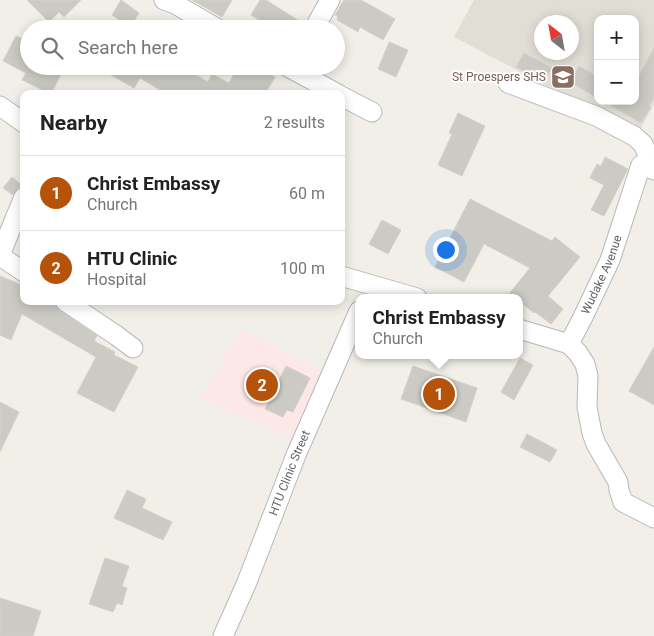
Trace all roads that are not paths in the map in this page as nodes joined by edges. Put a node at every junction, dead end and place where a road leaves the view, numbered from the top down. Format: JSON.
{"nodes":[{"id":1,"x":164,"y":0,"type":"edge"},
{"id":2,"x":330,"y":0,"type":"edge"},
{"id":3,"x":203,"y":20,"type":"edge"},
{"id":4,"x":319,"y":20,"type":"edge"},
{"id":5,"x":304,"y":75,"type":"edge"},
{"id":6,"x":508,"y":83,"type":"dead end"},
{"id":7,"x":331,"y":90,"type":"edge"},
{"id":8,"x":345,"y":98,"type":"edge"},
{"id":9,"x":0,"y":106,"type":"edge"},
{"id":10,"x":372,"y":112,"type":"dead end"},
{"id":11,"x":20,"y":120,"type":"edge"},
{"id":12,"x":649,"y":156,"type":"edge"},
{"id":13,"x":20,"y":207,"type":"edge"},
{"id":14,"x":0,"y":256,"type":"edge"},
{"id":15,"x":20,"y":269,"type":"edge"},
{"id":16,"x":345,"y":278,"type":"edge"},
{"id":17,"x":368,"y":291,"type":"edge"},
{"id":18,"x":389,"y":294,"type":"edge"},
{"id":19,"x":71,"y":305,"type":"edge"},
{"id":20,"x":355,"y":320,"type":"edge"},
{"id":21,"x":523,"y":330,"type":"edge"},
{"id":22,"x":569,"y":344,"type":"junction"},
{"id":23,"x":133,"y":348,"type":"dead end"},
{"id":24,"x":654,"y":518,"type":"edge"},
{"id":25,"x":223,"y":636,"type":"edge"}],
"edges":[{"from":1,"to":3,"type":"street"},
{"from":2,"to":4,"type":"street"},
{"from":5,"to":7,"type":"street"},
{"from":6,"to":12,"type":"street"},
{"from":8,"to":10,"type":"street"},
{"from":9,"to":11,"type":"street"},
{"from":12,"to":22,"type":"street","name":"Wudake Avenue"},
{"from":13,"to":14,"type":"street"},
{"from":14,"to":15,"type":"street"},
{"from":16,"to":17,"type":"street"},
{"from":17,"to":18,"type":"street"},
{"from":19,"to":23,"type":"street"},
{"from":20,"to":25,"type":"street","name":"HTU Clinic Street"},
{"from":21,"to":22,"type":"street"},
{"from":22,"to":24,"type":"street"}]}
